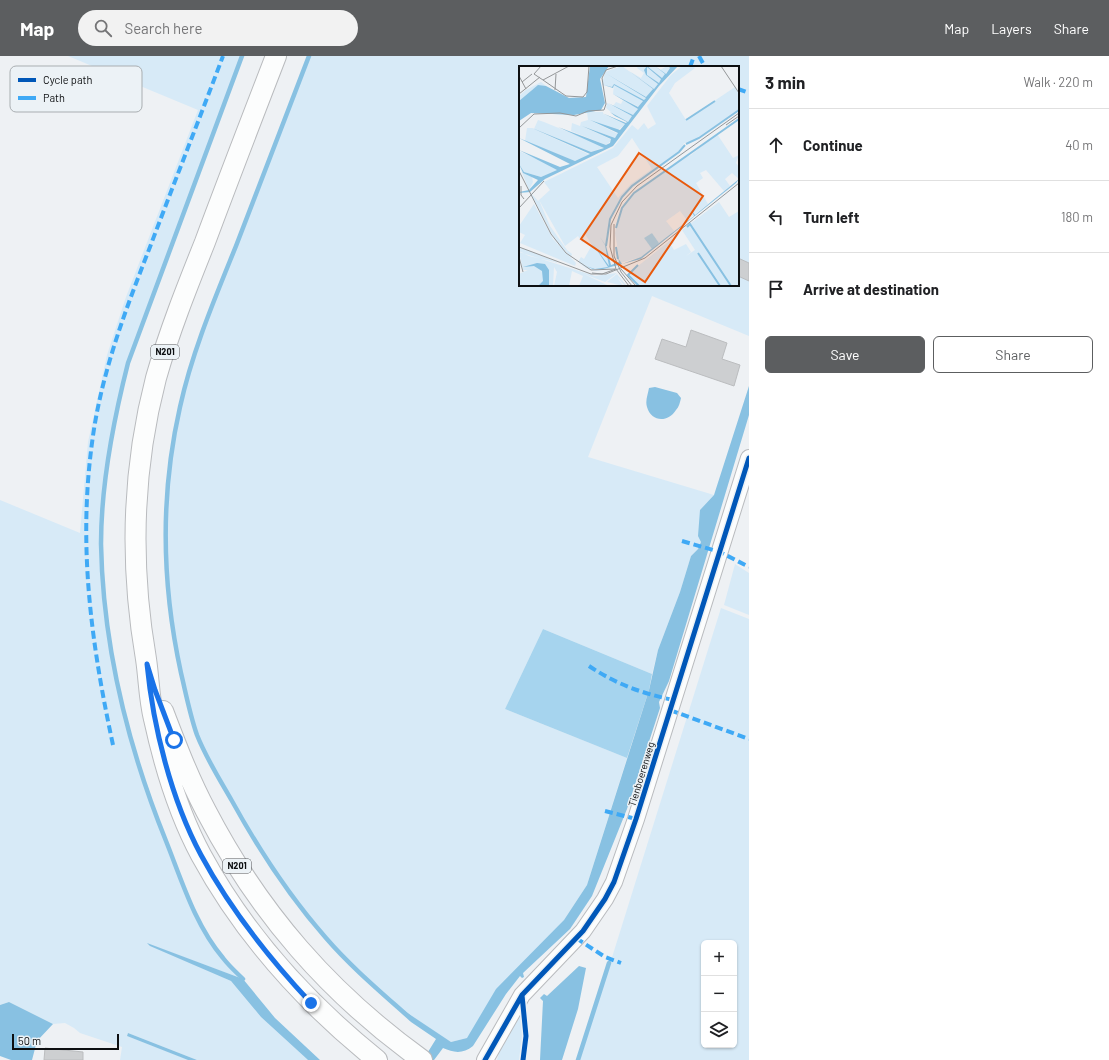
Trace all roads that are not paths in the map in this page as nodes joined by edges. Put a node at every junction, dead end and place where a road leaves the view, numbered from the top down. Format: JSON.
{"nodes":[{"id":1,"x":276,"y":56,"type":"edge"},
{"id":2,"x":749,"y":458,"type":"edge"},
{"id":3,"x":147,"y":664,"type":"junction"},
{"id":4,"x":420,"y":1059,"type":"edge"},
{"id":5,"x":377,"y":1060,"type":"edge"},
{"id":6,"x":484,"y":1060,"type":"edge"}],
"edges":[{"from":1,"to":3,"type":"main road","number":"N201"},
{"from":2,"to":6,"type":"street","name":"Tienboerenweg"},
{"from":3,"to":4,"type":"main road","number":"N201"},
{"from":3,"to":5,"type":"main road","number":"N201"}]}
